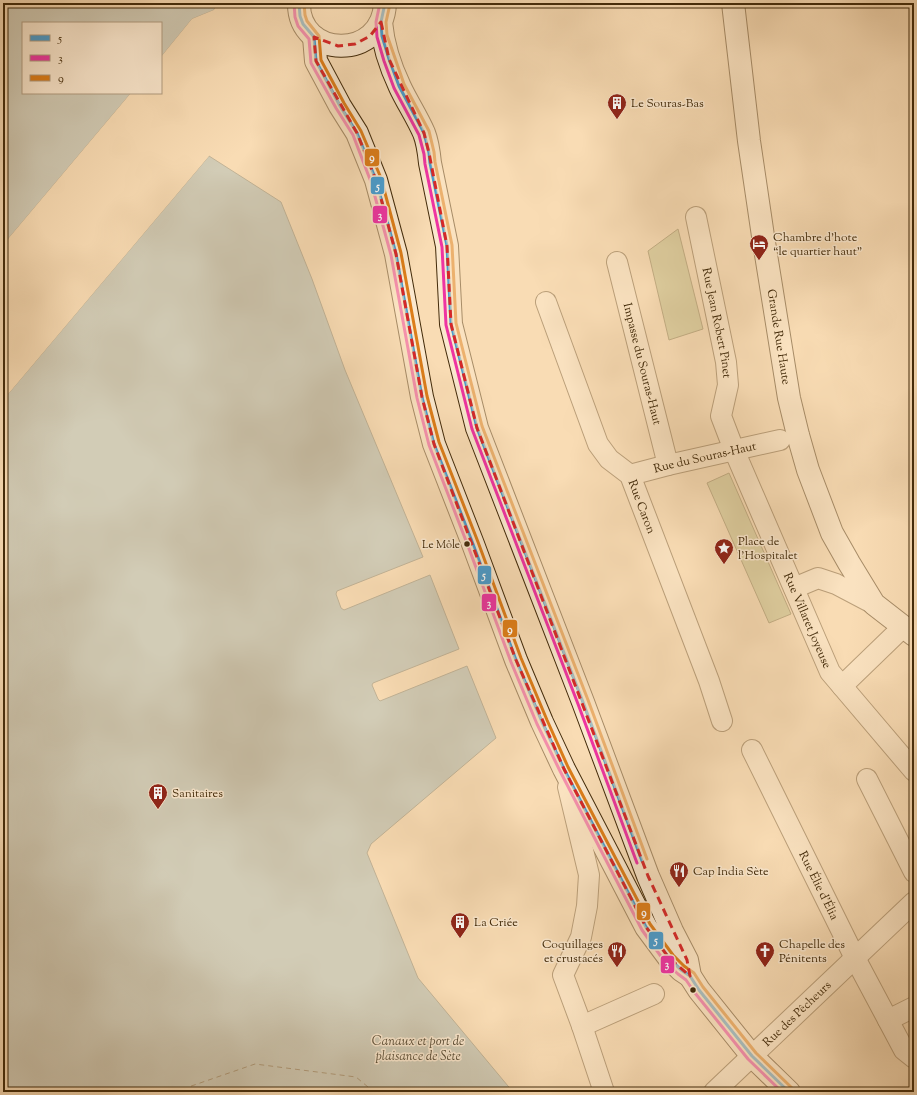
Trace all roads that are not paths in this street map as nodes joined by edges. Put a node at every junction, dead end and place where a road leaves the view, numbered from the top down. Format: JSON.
{"nodes":[{"id":1,"x":299,"y":3,"type":"edge"},
{"id":2,"x":733,"y":3,"type":"edge"},
{"id":3,"x":385,"y":12,"type":"edge"},
{"id":4,"x":314,"y":37,"type":"junction"},
{"id":5,"x":696,"y":217,"type":"dead end"},
{"id":6,"x":617,"y":262,"type":"dead end"},
{"id":7,"x":546,"y":302,"type":"dead end"},
{"id":8,"x":780,"y":440,"type":"dead end"},
{"id":9,"x":734,"y":450,"type":"junction"},
{"id":10,"x":668,"y":464,"type":"junction"},
{"id":11,"x":630,"y":475,"type":"junction"},
{"id":12,"x":794,"y":588,"type":"junction"},
{"id":13,"x":874,"y":604,"type":"junction"},
{"id":14,"x":908,"y":631,"type":"edge"},
{"id":15,"x":842,"y":686,"type":"junction"},
{"id":16,"x":722,"y":721,"type":"dead end"},
{"id":17,"x":752,"y":750,"type":"dead end"},
{"id":18,"x":564,"y":770,"type":"junction"},
{"id":19,"x":914,"y":771,"type":"edge"},
{"id":20,"x":868,"y":779,"type":"dead end"},
{"id":21,"x":914,"y":872,"type":"edge"},
{"id":22,"x":914,"y":902,"type":"edge"},
{"id":23,"x":663,"y":934,"type":"junction"},
{"id":24,"x":856,"y":958,"type":"junction"},
{"id":25,"x":654,"y":994,"type":"dead end"},
{"id":26,"x":914,"y":1007,"type":"edge"},
{"id":27,"x":888,"y":1020,"type":"junction"},
{"id":28,"x":582,"y":1026,"type":"junction"},
{"id":29,"x":752,"y":1056,"type":"junction"},
{"id":30,"x":914,"y":1058,"type":"edge"},
{"id":31,"x":604,"y":1092,"type":"edge"},
{"id":32,"x":714,"y":1092,"type":"edge"},
{"id":33,"x":789,"y":1092,"type":"edge"}],
"edges":[{"from":1,"to":4,"type":"main road"},
{"from":2,"to":13,"type":"main road","name":"Grande Rue Haute"},
{"from":3,"to":4,"type":"main road"},
{"from":3,"to":23,"type":"main road"},
{"from":4,"to":18,"type":"main road"},
{"from":5,"to":9,"type":"street","name":"Rue Jean Robert Pinet"},
{"from":6,"to":10,"type":"street","name":"Impasse du Souras-Haut"},
{"from":7,"to":11,"type":"street","name":"Rue Caron"},
{"from":8,"to":9,"type":"street","name":"Rue du Souras-Haut"},
{"from":9,"to":10,"type":"street","name":"Rue du Souras-Haut"},
{"from":9,"to":12,"type":"street","name":"Rue Villaret Joyeuse"},
{"from":10,"to":11,"type":"street","name":"Rue du Souras-Haut"},
{"from":11,"to":16,"type":"street","name":"Rue Caron"},
{"from":12,"to":13,"type":"street"},
{"from":12,"to":15,"type":"street","name":"Rue Villaret Joyeuse"},
{"from":13,"to":14,"type":"main road","name":"Grande Rue Haute"},
{"from":14,"to":15,"type":"street"},
{"from":15,"to":19,"type":"street","name":"Rue Villaret Joyeuse"},
{"from":17,"to":24,"type":"street","name":"Rue Élie d'Élia"},
{"from":18,"to":23,"type":"main road"},
{"from":18,"to":28,"type":"street"},
{"from":20,"to":21,"type":"street"},
{"from":22,"to":24,"type":"street","name":"Rue des Pêcheurs"},
{"from":23,"to":29,"type":"main road"},
{"from":24,"to":27,"type":"street","name":"Rue Élie d'Élia"},
{"from":24,"to":29,"type":"street","name":"Rue des Pêcheurs"},
{"from":25,"to":28,"type":"street"},
{"from":26,"to":27,"type":"street"},
{"from":27,"to":30,"type":"street","name":"Rue Élie d'Élia"},
{"from":28,"to":31,"type":"street"},
{"from":29,"to":32,"type":"street","name":"Rue des Pêcheurs"},
{"from":29,"to":33,"type":"main road"}]}
